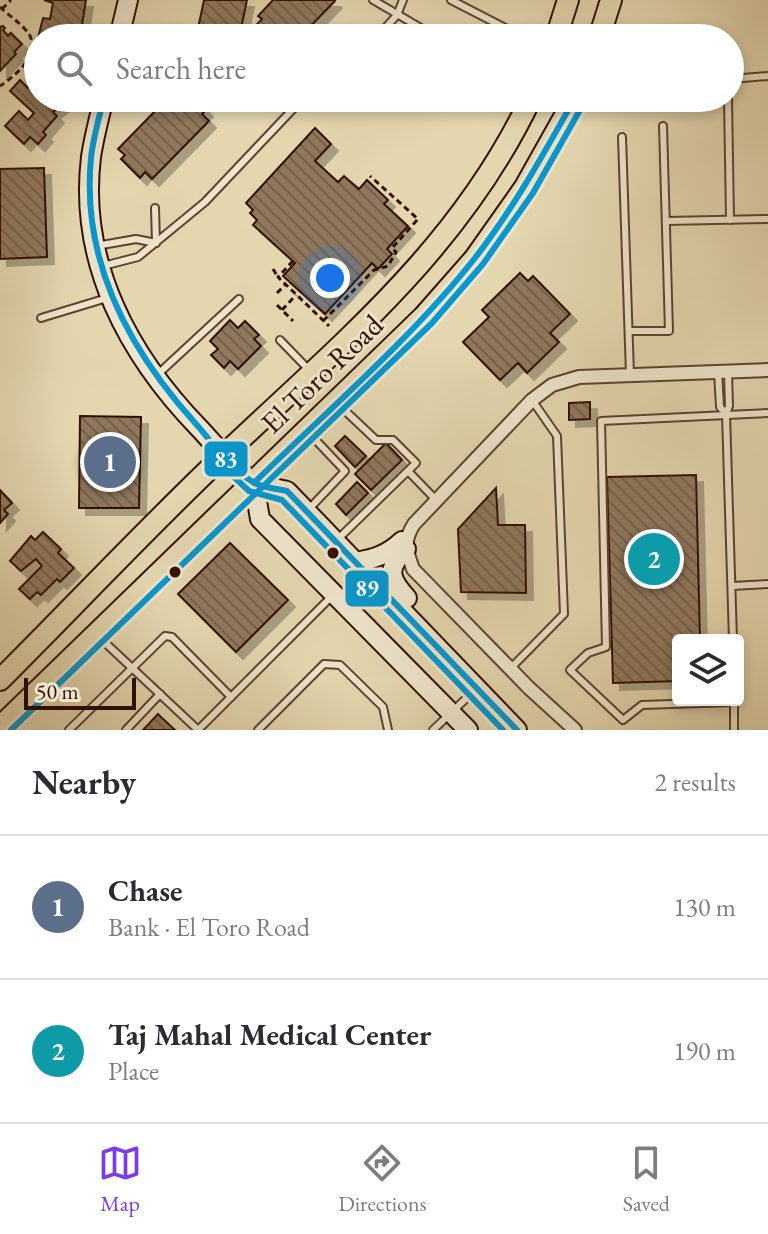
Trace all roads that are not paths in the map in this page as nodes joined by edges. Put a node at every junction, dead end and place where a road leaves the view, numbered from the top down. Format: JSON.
{"nodes":[{"id":1,"x":128,"y":0,"type":"edge"},
{"id":2,"x":373,"y":0,"type":"edge"},
{"id":3,"x":403,"y":0,"type":"edge"},
{"id":4,"x":451,"y":0,"type":"edge"},
{"id":5,"x":568,"y":0,"type":"edge"},
{"id":6,"x":611,"y":0,"type":"edge"},
{"id":7,"x":397,"y":15,"type":"junction"},
{"id":8,"x":122,"y":24,"type":"edge"},
{"id":9,"x":389,"y":24,"type":"edge"},
{"id":10,"x":413,"y":24,"type":"edge"},
{"id":11,"x":497,"y":24,"type":"edge"},
{"id":12,"x":560,"y":24,"type":"edge"},
{"id":13,"x":603,"y":24,"type":"edge"},
{"id":14,"x":768,"y":76,"type":"edge"},
{"id":15,"x":744,"y":78,"type":"edge"},
{"id":16,"x":101,"y":112,"type":"edge"},
{"id":17,"x":290,"y":112,"type":"edge"},
{"id":18,"x":524,"y":112,"type":"edge"},
{"id":19,"x":567,"y":112,"type":"edge"},
{"id":20,"x":728,"y":112,"type":"edge"},
{"id":21,"x":663,"y":126,"type":"dead end"},
{"id":22,"x":622,"y":137,"type":"dead end"},
{"id":23,"x":155,"y":208,"type":"dead end"},
{"id":24,"x":768,"y":219,"type":"edge"},
{"id":25,"x":730,"y":220,"type":"junction"},
{"id":26,"x":666,"y":221,"type":"junction"},
{"id":27,"x":156,"y":243,"type":"junction"},
{"id":28,"x":95,"y":246,"type":"junction"},
{"id":29,"x":100,"y":267,"type":"junction"},
{"id":30,"x":110,"y":298,"type":"junction"},
{"id":31,"x":239,"y":299,"type":"dead end"},
{"id":32,"x":41,"y":318,"type":"dead end"},
{"id":33,"x":629,"y":331,"type":"junction"},
{"id":34,"x":280,"y":340,"type":"dead end"},
{"id":35,"x":768,"y":370,"type":"edge"},
{"id":36,"x":723,"y":371,"type":"junction"},
{"id":37,"x":313,"y":373,"type":"junction"},
{"id":38,"x":630,"y":375,"type":"junction"},
{"id":39,"x":154,"y":377,"type":"junction"},
{"id":40,"x":532,"y":400,"type":"junction"},
{"id":41,"x":337,"y":402,"type":"junction"},
{"id":42,"x":768,"y":413,"type":"edge"},
{"id":43,"x":726,"y":414,"type":"junction"},
{"id":44,"x":307,"y":431,"type":"junction"},
{"id":45,"x":225,"y":455,"type":"junction"},
{"id":46,"x":408,"y":471,"type":"junction"},
{"id":47,"x":254,"y":483,"type":"junction"},
{"id":48,"x":437,"y":501,"type":"junction"},
{"id":49,"x":306,"y":511,"type":"junction"},
{"id":50,"x":336,"y":542,"type":"junction"},
{"id":51,"x":406,"y":542,"type":"junction"},
{"id":52,"x":355,"y":562,"type":"junction"},
{"id":53,"x":768,"y":584,"type":"edge"},
{"id":54,"x":732,"y":586,"type":"junction"},
{"id":55,"x":334,"y":593,"type":"junction"},
{"id":56,"x":96,"y":634,"type":"junction"},
{"id":57,"x":733,"y":634,"type":"edge"},
{"id":58,"x":435,"y":643,"type":"junction"},
{"id":59,"x":131,"y":667,"type":"junction"},
{"id":60,"x":510,"y":669,"type":"junction"},
{"id":61,"x":0,"y":680,"type":"edge"},
{"id":62,"x":476,"y":689,"type":"junction"},
{"id":63,"x":160,"y":694,"type":"junction"},
{"id":64,"x":231,"y":697,"type":"junction"},
{"id":65,"x":672,"y":704,"type":"edge"},
{"id":66,"x":734,"y":706,"type":"edge"},
{"id":67,"x":452,"y":713,"type":"junction"},
{"id":68,"x":4,"y":727,"type":"edge"},
{"id":69,"x":69,"y":730,"type":"edge"},
{"id":70,"x":126,"y":730,"type":"edge"},
{"id":71,"x":198,"y":730,"type":"edge"},
{"id":72,"x":258,"y":730,"type":"edge"},
{"id":73,"x":388,"y":730,"type":"edge"},
{"id":74,"x":433,"y":730,"type":"edge"},
{"id":75,"x":468,"y":730,"type":"edge"},
{"id":76,"x":517,"y":730,"type":"edge"},
{"id":77,"x":575,"y":730,"type":"edge"},
{"id":78,"x":734,"y":730,"type":"edge"}],
"edges":[{"from":1,"to":8,"type":"main road"},
{"from":2,"to":7,"type":"lane"},
{"from":3,"to":7,"type":"lane"},
{"from":4,"to":11,"type":"lane"},
{"from":5,"to":12,"type":"main road"},
{"from":6,"to":13,"type":"main road"},
{"from":7,"to":9,"type":"lane"},
{"from":7,"to":10,"type":"lane"},
{"from":14,"to":15,"type":"lane"},
{"from":16,"to":28,"type":"main road"},
{"from":17,"to":27,"type":"lane"},
{"from":18,"to":37,"type":"main road","name":"El Toro Road"},
{"from":19,"to":41,"type":"main road","name":"El Toro Road"},
{"from":20,"to":25,"type":"lane"},
{"from":21,"to":26,"type":"lane"},
{"from":22,"to":33,"type":"lane"},
{"from":23,"to":27,"type":"lane"},
{"from":24,"to":25,"type":"lane"},
{"from":25,"to":26,"type":"lane"},
{"from":26,"to":33,"type":"lane"},
{"from":27,"to":28,"type":"lane"},
{"from":27,"to":29,"type":"lane"},
{"from":28,"to":29,"type":"main road"},
{"from":29,"to":30,"type":"main road"},
{"from":30,"to":32,"type":"lane"},
{"from":30,"to":39,"type":"main road"},
{"from":31,"to":39,"type":"lane"},
{"from":33,"to":38,"type":"lane"},
{"from":34,"to":37,"type":"lane"},
{"from":35,"to":36,"type":"street"},
{"from":36,"to":38,"type":"street"},
{"from":36,"to":43,"type":"lane"},
{"from":37,"to":45,"type":"main road","name":"El Toro Road"},
{"from":38,"to":40,"type":"street"},
{"from":39,"to":45,"type":"main road"},
{"from":40,"to":48,"type":"street"},
{"from":40,"to":60,"type":"lane"},
{"from":41,"to":44,"type":"main road","name":"El Toro Road"},
{"from":41,"to":46,"type":"lane"},
{"from":42,"to":43,"type":"lane"},
{"from":43,"to":54,"type":"lane"},
{"from":43,"to":65,"type":"lane"},
{"from":44,"to":47,"type":"main road","name":"El Toro Road"},
{"from":44,"to":49,"type":"lane"},
{"from":45,"to":47,"type":"main road"},
{"from":45,"to":61,"type":"main road","name":"El Toro Road"},
{"from":46,"to":48,"type":"lane"},
{"from":46,"to":50,"type":"lane"},
{"from":47,"to":49,"type":"main road"},
{"from":47,"to":55,"type":"main road"},
{"from":47,"to":56,"type":"main road","name":"El Toro Road"},
{"from":48,"to":51,"type":"street"},
{"from":49,"to":50,"type":"main road"},
{"from":50,"to":52,"type":"main road"},
{"from":51,"to":52,"type":"main road"},
{"from":51,"to":58,"type":"main road"},
{"from":51,"to":60,"type":"street"},
{"from":52,"to":58,"type":"main road"},
{"from":53,"to":54,"type":"lane"},
{"from":54,"to":57,"type":"lane"},
{"from":55,"to":64,"type":"lane"},
{"from":55,"to":67,"type":"main road"},
{"from":56,"to":59,"type":"lane"},
{"from":56,"to":68,"type":"main road","name":"El Toro Road"},
{"from":58,"to":62,"type":"main road"},
{"from":59,"to":63,"type":"lane"},
{"from":59,"to":64,"type":"lane"},
{"from":59,"to":69,"type":"lane"},
{"from":60,"to":77,"type":"street"},
{"from":62,"to":67,"type":"lane"},
{"from":62,"to":76,"type":"main road"},
{"from":63,"to":70,"type":"lane"},
{"from":63,"to":71,"type":"lane"},
{"from":64,"to":71,"type":"lane"},
{"from":66,"to":78,"type":"lane"},
{"from":67,"to":74,"type":"lane"},
{"from":67,"to":75,"type":"main road"},
{"from":72,"to":73,"type":"lane"}]}
